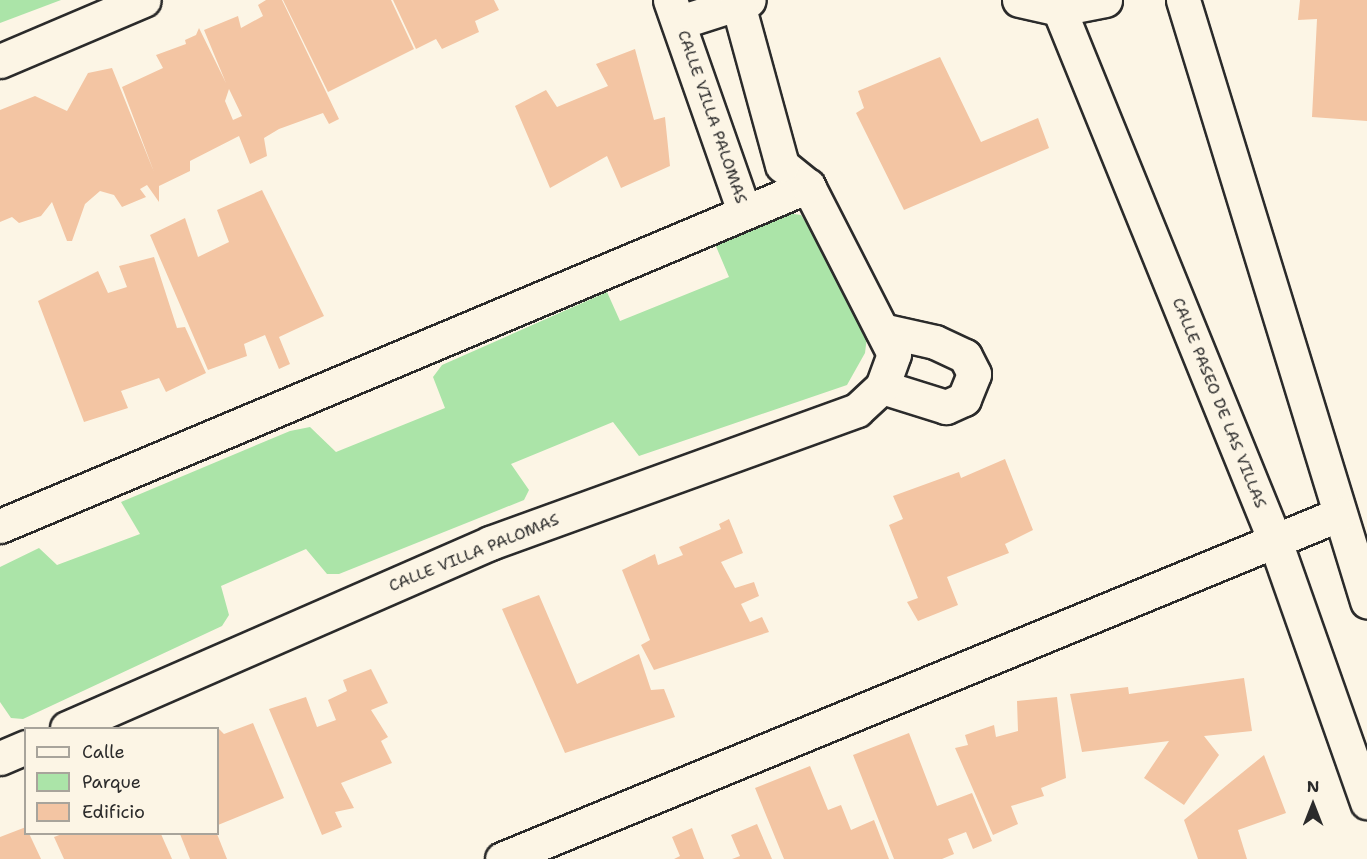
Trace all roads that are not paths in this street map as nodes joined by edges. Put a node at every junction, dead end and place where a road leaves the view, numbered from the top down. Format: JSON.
{"nodes":[{"id":1,"x":144,"y":0,"type":"edge"},
{"id":2,"x":1019,"y":0,"type":"edge"},
{"id":3,"x":1104,"y":0,"type":"edge"},
{"id":4,"x":1183,"y":0,"type":"edge"},
{"id":5,"x":742,"y":1,"type":"edge"},
{"id":6,"x":1059,"y":9,"type":"junction"},
{"id":7,"x":675,"y":11,"type":"edge"},
{"id":8,"x":0,"y":61,"type":"edge"},
{"id":9,"x":808,"y":186,"type":"junction"},
{"id":10,"x":744,"y":211,"type":"junction"},
{"id":11,"x":882,"y":330,"type":"junction"},
{"id":12,"x":882,"y":387,"type":"junction"},
{"id":13,"x":1340,"y":514,"type":"junction"},
{"id":14,"x":0,"y":526,"type":"edge"},
{"id":15,"x":1275,"y":541,"type":"junction"},
{"id":16,"x":1367,"y":601,"type":"edge"},
{"id":17,"x":72,"y":727,"type":"edge"},
{"id":18,"x":24,"y":748,"type":"edge"},
{"id":19,"x":0,"y":758,"type":"edge"},
{"id":20,"x":1367,"y":802,"type":"edge"},
{"id":21,"x":502,"y":859,"type":"edge"}],
"edges":[{"from":1,"to":8,"type":"street"},
{"from":2,"to":6,"type":"street"},
{"from":3,"to":6,"type":"street"},
{"from":4,"to":13,"type":"street"},
{"from":5,"to":7,"type":"street","name":"CALLE VILLA PALOMAS"},
{"from":5,"to":9,"type":"street","name":"CALLE VILLA PALOMAS"},
{"from":6,"to":15,"type":"street","name":"CALLE PASEO DE LAS VILLAS"},
{"from":7,"to":10,"type":"street","name":"CALLE VILLA PALOMAS"},
{"from":9,"to":10,"type":"street","name":"CALLE VILLA PALOMAS"},
{"from":9,"to":11,"type":"street","name":"CALLE VILLA PALOMAS"},
{"from":10,"to":14,"type":"street","name":"CALLE VILLA PALOMAS"},
{"from":11,"to":12,"type":"street","name":"CALLE VILLA PALOMAS"},
{"from":11,"to":12,"type":"street"},
{"from":12,"to":17,"type":"street","name":"CALLE VILLA PALOMAS"},
{"from":13,"to":15,"type":"street"},
{"from":13,"to":16,"type":"street"},
{"from":15,"to":20,"type":"street","name":"CALLE PASEO DE LAS VILLAS"},
{"from":15,"to":21,"type":"street"},
{"from":18,"to":19,"type":"street"}]}
